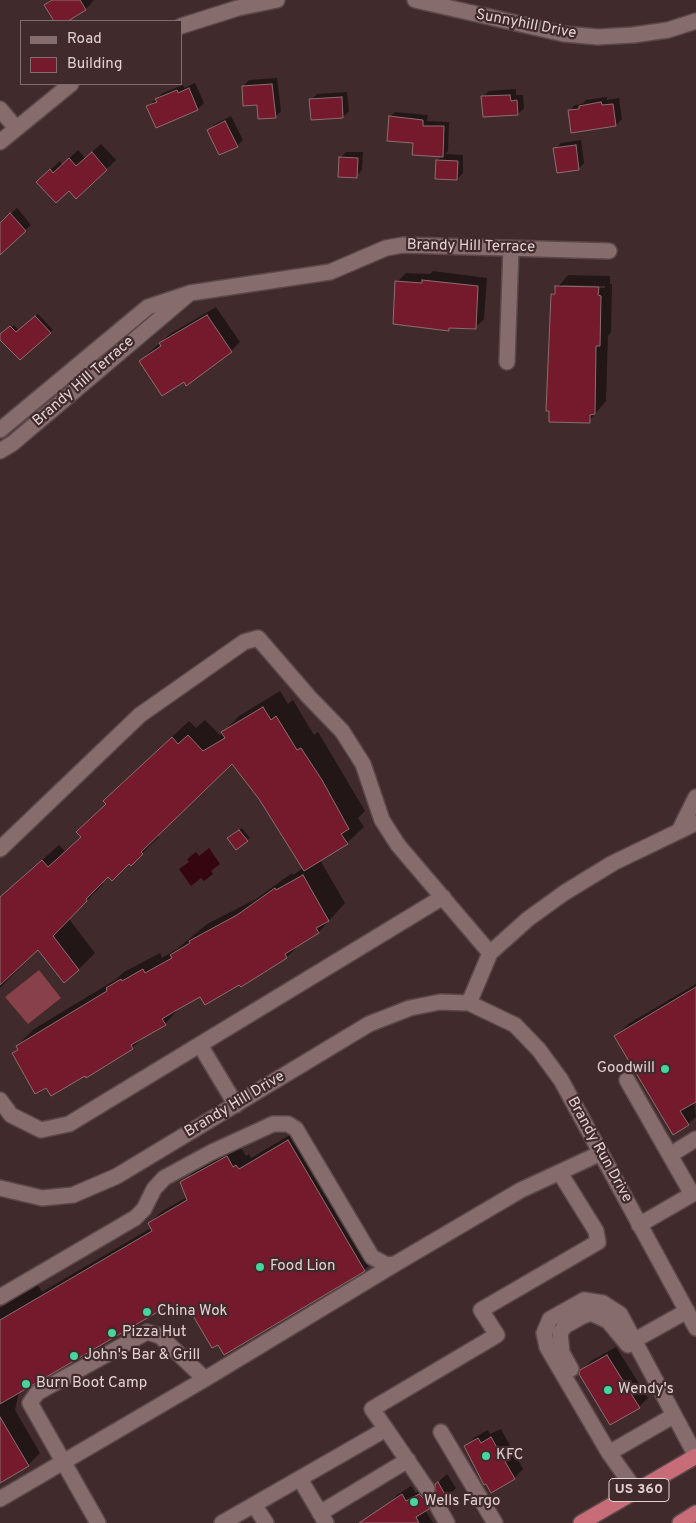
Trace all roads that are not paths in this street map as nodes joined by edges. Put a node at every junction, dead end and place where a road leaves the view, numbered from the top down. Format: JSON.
{"nodes":[{"id":1,"x":277,"y":0,"type":"edge"},
{"id":2,"x":415,"y":0,"type":"edge"},
{"id":3,"x":696,"y":21,"type":"edge"},
{"id":4,"x":182,"y":26,"type":"edge"},
{"id":5,"x":70,"y":85,"type":"edge"},
{"id":6,"x":0,"y":109,"type":"edge"},
{"id":7,"x":16,"y":128,"type":"junction"},
{"id":8,"x":0,"y":142,"type":"edge"},
{"id":9,"x":511,"y":248,"type":"junction"},
{"id":10,"x":609,"y":251,"type":"dead end"},
{"id":11,"x":190,"y":293,"type":"junction"},
{"id":12,"x":507,"y":362,"type":"dead end"},
{"id":13,"x":0,"y":430,"type":"edge"},
{"id":14,"x":0,"y":451,"type":"edge"},
{"id":15,"x":696,"y":797,"type":"edge"},
{"id":16,"x":696,"y":823,"type":"edge"},
{"id":17,"x":679,"y":831,"type":"junction"},
{"id":18,"x":0,"y":849,"type":"edge"},
{"id":19,"x":443,"y":897,"type":"junction"},
{"id":20,"x":490,"y":953,"type":"junction"},
{"id":21,"x":469,"y":1003,"type":"junction"},
{"id":22,"x":200,"y":1045,"type":"junction"},
{"id":23,"x":627,"y":1080,"type":"dead end"},
{"id":24,"x":0,"y":1100,"type":"edge"},
{"id":25,"x":236,"y":1105,"type":"junction"},
{"id":26,"x":696,"y":1140,"type":"edge"},
{"id":27,"x":601,"y":1153,"type":"junction"},
{"id":28,"x":670,"y":1155,"type":"junction"},
{"id":29,"x":560,"y":1173,"type":"junction"},
{"id":30,"x":0,"y":1188,"type":"edge"},
{"id":31,"x":694,"y":1193,"type":"edge"},
{"id":32,"x":639,"y":1225,"type":"junction"},
{"id":33,"x":395,"y":1264,"type":"junction"},
{"id":34,"x":0,"y":1297,"type":"edge"},
{"id":35,"x":687,"y":1311,"type":"junction"},
{"id":36,"x":696,"y":1328,"type":"edge"},
{"id":37,"x":635,"y":1340,"type":"junction"},
{"id":38,"x":651,"y":1372,"type":"junction"},
{"id":39,"x":205,"y":1379,"type":"junction"},
{"id":40,"x":673,"y":1416,"type":"junction"},
{"id":41,"x":386,"y":1429,"type":"junction"},
{"id":42,"x":441,"y":1432,"type":"dead end"},
{"id":43,"x":600,"y":1436,"type":"junction"},
{"id":44,"x":609,"y":1453,"type":"junction"},
{"id":45,"x":696,"y":1456,"type":"edge"},
{"id":46,"x":408,"y":1460,"type":"junction"},
{"id":47,"x":63,"y":1461,"type":"junction"},
{"id":48,"x":300,"y":1479,"type":"junction"},
{"id":49,"x":427,"y":1489,"type":"dead end"},
{"id":50,"x":636,"y":1491,"type":"junction"},
{"id":51,"x":0,"y":1499,"type":"edge"},
{"id":52,"x":254,"y":1505,"type":"junction"},
{"id":53,"x":438,"y":1508,"type":"dead end"},
{"id":54,"x":696,"y":1513,"type":"edge"},
{"id":55,"x":323,"y":1518,"type":"edge"},
{"id":56,"x":227,"y":1522,"type":"edge"},
{"id":57,"x":98,"y":1523,"type":"edge"},
{"id":58,"x":266,"y":1523,"type":"edge"},
{"id":59,"x":447,"y":1523,"type":"edge"},
{"id":60,"x":495,"y":1523,"type":"edge"},
{"id":61,"x":581,"y":1523,"type":"edge"},
{"id":62,"x":680,"y":1523,"type":"edge"}],
"edges":[{"from":1,"to":4,"type":"street"},
{"from":2,"to":3,"type":"street","name":"Sunnyhill Drive"},
{"from":5,"to":7,"type":"street"},
{"from":6,"to":7,"type":"street"},
{"from":7,"to":8,"type":"street"},
{"from":9,"to":10,"type":"street","name":"Brandy Hill Terrace"},
{"from":9,"to":11,"type":"street","name":"Brandy Hill Terrace"},
{"from":9,"to":12,"type":"street"},
{"from":11,"to":13,"type":"street","name":"Brandy Hill Terrace"},
{"from":11,"to":14,"type":"street","name":"Brandy Hill Terrace"},
{"from":15,"to":17,"type":"street"},
{"from":16,"to":17,"type":"street"},
{"from":17,"to":20,"type":"street"},
{"from":18,"to":19,"type":"street"},
{"from":19,"to":20,"type":"street"},
{"from":19,"to":22,"type":"street"},
{"from":20,"to":21,"type":"street"},
{"from":21,"to":25,"type":"street","name":"Brandy Hill Drive"},
{"from":21,"to":27,"type":"street","name":"Brandy Run Drive"},
{"from":22,"to":24,"type":"street"},
{"from":22,"to":25,"type":"street"},
{"from":23,"to":28,"type":"street"},
{"from":25,"to":30,"type":"street","name":"Brandy Hill Drive"},
{"from":26,"to":28,"type":"street"},
{"from":27,"to":29,"type":"street"},
{"from":27,"to":32,"type":"street","name":"Brandy Run Drive"},
{"from":28,"to":31,"type":"street"},
{"from":29,"to":33,"type":"street"},
{"from":29,"to":41,"type":"street"},
{"from":31,"to":32,"type":"street"},
{"from":32,"to":35,"type":"street","name":"Brandy Run Drive"},
{"from":33,"to":34,"type":"street"},
{"from":33,"to":39,"type":"street"},
{"from":35,"to":36,"type":"street","name":"Brandy Run Drive"},
{"from":35,"to":37,"type":"street"},
{"from":37,"to":38,"type":"street"},
{"from":37,"to":43,"type":"street"},
{"from":38,"to":40,"type":"street"},
{"from":38,"to":43,"type":"street"},
{"from":39,"to":47,"type":"street"},
{"from":39,"to":47,"type":"street"},
{"from":40,"to":44,"type":"street"},
{"from":40,"to":45,"type":"street"},
{"from":41,"to":46,"type":"street"},
{"from":41,"to":48,"type":"street"},
{"from":42,"to":60,"type":"street"},
{"from":43,"to":44,"type":"street"},
{"from":44,"to":50,"type":"street"},
{"from":45,"to":50,"type":"highway","number":"US 360"},
{"from":46,"to":49,"type":"street"},
{"from":46,"to":55,"type":"street"},
{"from":47,"to":51,"type":"street"},
{"from":47,"to":57,"type":"street"},
{"from":48,"to":52,"type":"street"},
{"from":48,"to":55,"type":"street"},
{"from":50,"to":61,"type":"highway","number":"US 360"},
{"from":52,"to":56,"type":"street"},
{"from":52,"to":58,"type":"street"},
{"from":53,"to":59,"type":"street"},
{"from":54,"to":62,"type":"highway"}]}
